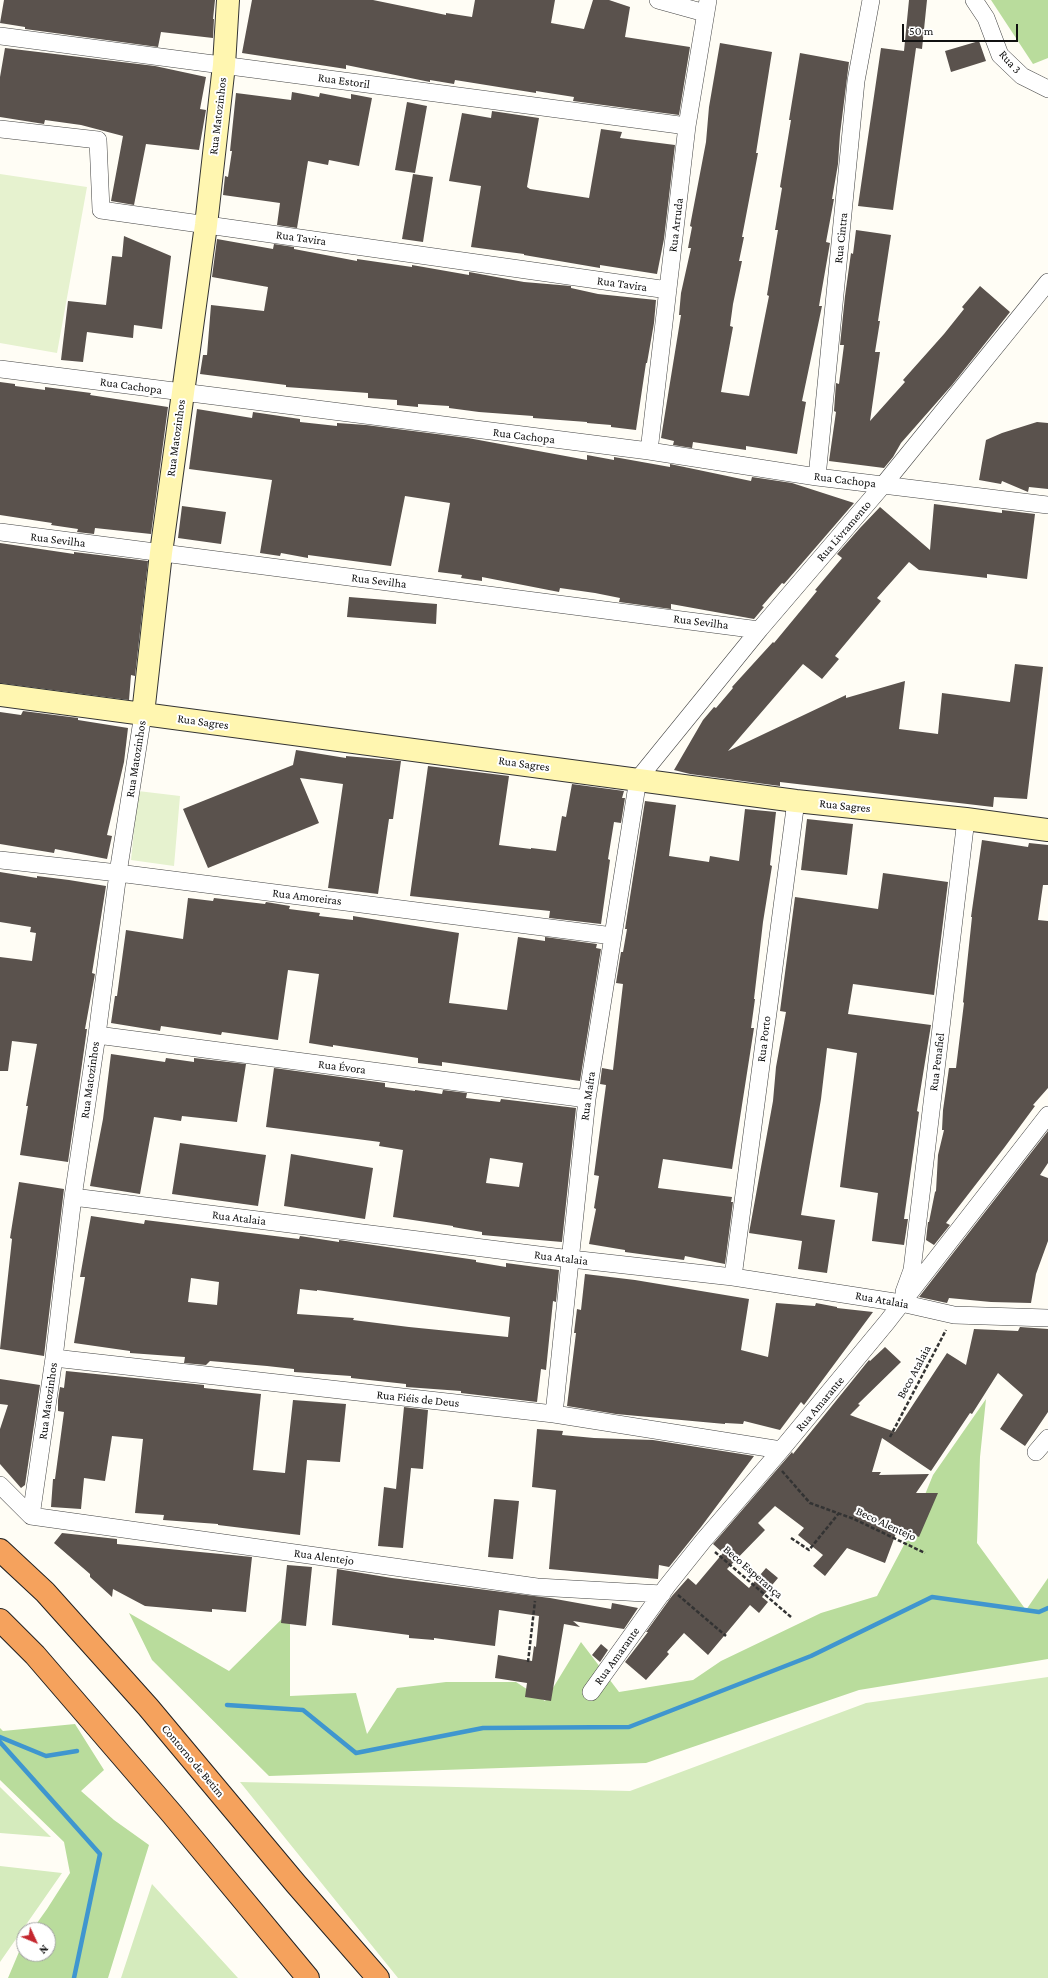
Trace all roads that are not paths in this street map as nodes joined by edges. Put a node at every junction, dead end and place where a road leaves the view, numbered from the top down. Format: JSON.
{"nodes":[{"id":1,"x":228,"y":0,"type":"edge"},
{"id":2,"x":658,"y":0,"type":"edge"},
{"id":3,"x":871,"y":0,"type":"edge"},
{"id":4,"x":974,"y":0,"type":"edge"},
{"id":5,"x":707,"y":7,"type":"edge"},
{"id":6,"x":0,"y":36,"type":"edge"},
{"id":7,"x":224,"y":65,"type":"junction"},
{"id":8,"x":1048,"y":90,"type":"edge"},
{"id":9,"x":688,"y":126,"type":"junction"},
{"id":10,"x":0,"y":129,"type":"edge"},
{"id":11,"x":206,"y":225,"type":"junction"},
{"id":12,"x":1048,"y":282,"type":"edge"},
{"id":13,"x":668,"y":290,"type":"junction"},
{"id":14,"x":0,"y":369,"type":"edge"},
{"id":15,"x":183,"y":393,"type":"junction"},
{"id":16,"x":649,"y":451,"type":"junction"},
{"id":17,"x":817,"y":477,"type":"junction"},
{"id":18,"x":884,"y":484,"type":"junction"},
{"id":19,"x":1048,"y":505,"type":"edge"},
{"id":20,"x":0,"y":532,"type":"edge"},
{"id":21,"x":160,"y":553,"type":"junction"},
{"id":22,"x":758,"y":630,"type":"junction"},
{"id":23,"x":0,"y":695,"type":"edge"},
{"id":24,"x":143,"y":714,"type":"junction"},
{"id":25,"x":638,"y":779,"type":"junction"},
{"id":26,"x":796,"y":801,"type":"junction"},
{"id":27,"x":966,"y":819,"type":"junction"},
{"id":28,"x":1048,"y":830,"type":"edge"},
{"id":29,"x":0,"y":860,"type":"edge"},
{"id":30,"x":118,"y":873,"type":"junction"},
{"id":31,"x":613,"y":936,"type":"junction"},
{"id":32,"x":97,"y":1035,"type":"junction"},
{"id":33,"x":587,"y":1099,"type":"junction"},
{"id":34,"x":1048,"y":1115,"type":"edge"},
{"id":35,"x":73,"y":1197,"type":"junction"},
{"id":36,"x":571,"y":1259,"type":"junction"},
{"id":37,"x":733,"y":1277,"type":"junction"},
{"id":38,"x":901,"y":1303,"type":"junction"},
{"id":39,"x":1048,"y":1318,"type":"edge"},
{"id":40,"x":54,"y":1358,"type":"junction"},
{"id":41,"x":554,"y":1414,"type":"junction"},
{"id":42,"x":1048,"y":1438,"type":"edge"},
{"id":43,"x":1036,"y":1452,"type":"dead end"},
{"id":44,"x":777,"y":1455,"type":"junction"},
{"id":45,"x":0,"y":1485,"type":"edge"},
{"id":46,"x":31,"y":1516,"type":"junction"},
{"id":47,"x":0,"y":1550,"type":"edge"},
{"id":48,"x":664,"y":1590,"type":"junction"},
{"id":49,"x":0,"y":1620,"type":"edge"},
{"id":50,"x":591,"y":1692,"type":"dead end"},
{"id":51,"x":308,"y":1978,"type":"edge"},
{"id":52,"x":378,"y":1978,"type":"edge"}],
"edges":[{"from":1,"to":7,"type":"street","name":"Rua Matozinhos"},
{"from":2,"to":5,"type":"street"},
{"from":3,"to":17,"type":"street","name":"Rua Cintra"},
{"from":4,"to":8,"type":"street","name":"Rua 3"},
{"from":5,"to":9,"type":"street","name":"Rua Arruda"},
{"from":6,"to":7,"type":"street","name":"Rua Estoril"},
{"from":7,"to":9,"type":"street","name":"Rua Estoril"},
{"from":7,"to":11,"type":"street","name":"Rua Matozinhos"},
{"from":9,"to":13,"type":"street","name":"Rua Arruda"},
{"from":10,"to":11,"type":"street","name":"Rua Tavira"},
{"from":11,"to":13,"type":"street","name":"Rua Tavira"},
{"from":11,"to":15,"type":"street","name":"Rua Matozinhos"},
{"from":12,"to":18,"type":"street","name":"Rua Livramento"},
{"from":13,"to":16,"type":"street","name":"Rua Arruda"},
{"from":14,"to":15,"type":"street","name":"Rua Cachopa"},
{"from":15,"to":16,"type":"street","name":"Rua Cachopa"},
{"from":15,"to":21,"type":"street","name":"Rua Matozinhos"},
{"from":16,"to":17,"type":"street","name":"Rua Cachopa"},
{"from":17,"to":18,"type":"street","name":"Rua Cachopa"},
{"from":18,"to":19,"type":"street","name":"Rua Cachopa"},
{"from":18,"to":22,"type":"street","name":"Rua Livramento"},
{"from":20,"to":21,"type":"street","name":"Rua Sevilha"},
{"from":21,"to":22,"type":"street","name":"Rua Sevilha"},
{"from":21,"to":24,"type":"street","name":"Rua Matozinhos"},
{"from":22,"to":25,"type":"street","name":"Rua Livramento"},
{"from":23,"to":24,"type":"street","name":"Rua Sagres"},
{"from":24,"to":25,"type":"street","name":"Rua Sagres"},
{"from":24,"to":30,"type":"street","name":"Rua Matozinhos"},
{"from":25,"to":26,"type":"street","name":"Rua Sagres"},
{"from":25,"to":31,"type":"street","name":"Rua Mafra"},
{"from":26,"to":27,"type":"street","name":"Rua Sagres"},
{"from":26,"to":37,"type":"street","name":"Rua Porto"},
{"from":27,"to":28,"type":"street","name":"Rua Sagres"},
{"from":27,"to":38,"type":"street","name":"Rua Penafiel"},
{"from":29,"to":30,"type":"street","name":"Rua Amoreiras"},
{"from":30,"to":31,"type":"street","name":"Rua Amoreiras"},
{"from":30,"to":32,"type":"street","name":"Rua Matozinhos"},
{"from":31,"to":33,"type":"street","name":"Rua Mafra"},
{"from":32,"to":33,"type":"street","name":"Rua Évora"},
{"from":32,"to":35,"type":"street","name":"Rua Matozinhos"},
{"from":33,"to":36,"type":"street","name":"Rua Mafra"},
{"from":34,"to":38,"type":"street","name":"Rua Amarante"},
{"from":35,"to":36,"type":"street","name":"Rua Atalaia"},
{"from":35,"to":40,"type":"street","name":"Rua Matozinhos"},
{"from":36,"to":37,"type":"street","name":"Rua Atalaia"},
{"from":36,"to":41,"type":"street","name":"Rua Mafra"},
{"from":37,"to":38,"type":"street","name":"Rua Atalaia"},
{"from":38,"to":39,"type":"street","name":"Rua Atalaia"},
{"from":38,"to":44,"type":"street","name":"Rua Amarante"},
{"from":40,"to":41,"type":"street","name":"Rua Fiéis de Deus"},
{"from":40,"to":46,"type":"street","name":"Rua Matozinhos"},
{"from":41,"to":44,"type":"street","name":"Rua Fiéis de Deus"},
{"from":42,"to":43,"type":"street"},
{"from":44,"to":48,"type":"street","name":"Rua Amarante"},
{"from":45,"to":46,"type":"street"},
{"from":46,"to":48,"type":"street","name":"Rua Alentejo"},
{"from":47,"to":52,"type":"highway","name":"Contorno de Betim"},
{"from":48,"to":50,"type":"street","name":"Rua Amarante"},
{"from":49,"to":51,"type":"highway"}]}
